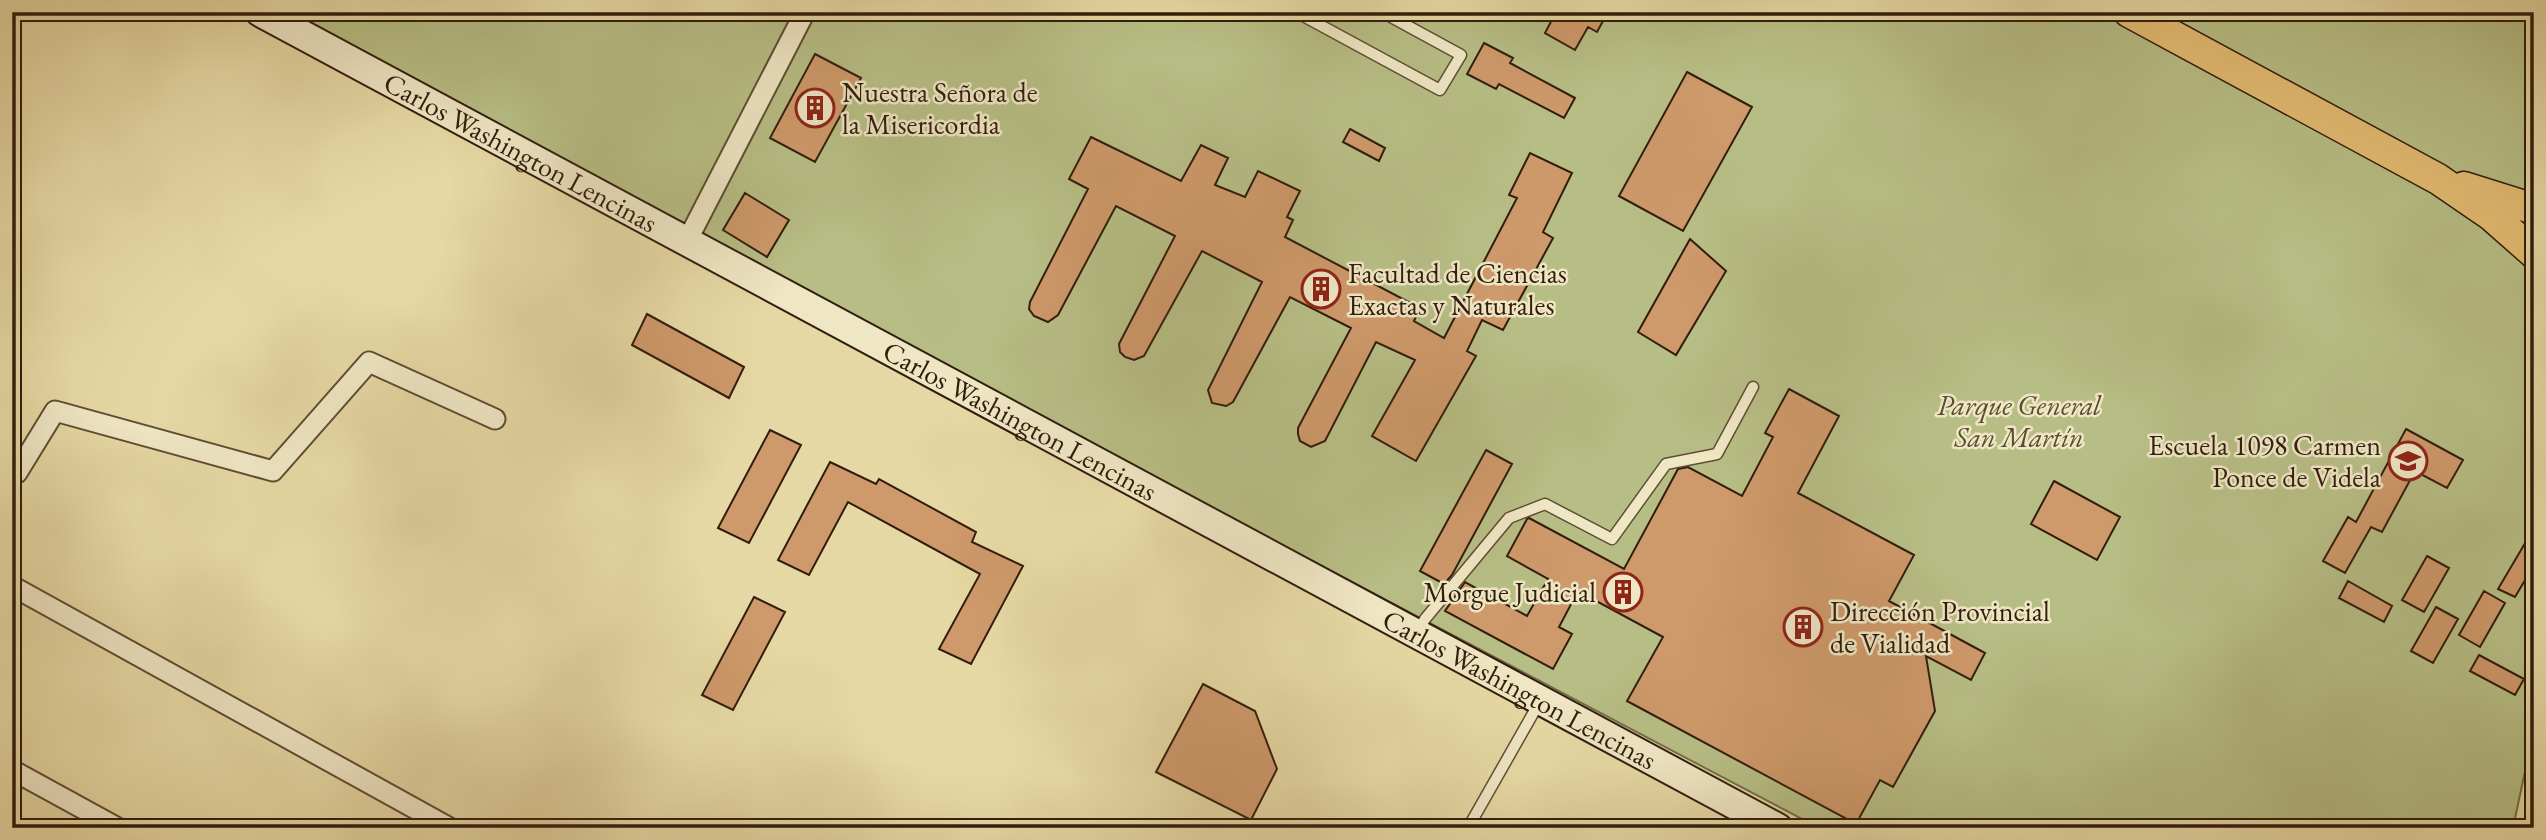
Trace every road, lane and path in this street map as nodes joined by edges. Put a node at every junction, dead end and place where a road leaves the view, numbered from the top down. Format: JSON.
{"nodes":[{"id":1,"x":260,"y":12,"type":"edge"},
{"id":2,"x":805,"y":12,"type":"edge"},
{"id":3,"x":1296,"y":12,"type":"edge"},
{"id":4,"x":1382,"y":12,"type":"edge"},
{"id":5,"x":2129,"y":12,"type":"edge"},
{"id":6,"x":2438,"y":179,"type":"junction"},
{"id":7,"x":2534,"y":209,"type":"edge"},
{"id":8,"x":687,"y":242,"type":"junction"},
{"id":9,"x":2534,"y":253,"type":"edge"},
{"id":10,"x":1753,"y":387,"type":"dead end"},
{"id":11,"x":495,"y":419,"type":"dead end"},
{"id":12,"x":14,"y":475,"type":"edge"},
{"id":13,"x":12,"y":586,"type":"edge"},
{"id":14,"x":1417,"y":634,"type":"junction"},
{"id":15,"x":1541,"y":700,"type":"junction"},
{"id":16,"x":12,"y":769,"type":"edge"},
{"id":17,"x":118,"y":828,"type":"edge"},
{"id":18,"x":450,"y":828,"type":"edge"},
{"id":19,"x":1468,"y":828,"type":"edge"},
{"id":20,"x":1779,"y":828,"type":"edge"}],
"edges":[{"from":1,"to":8,"type":"main road","name":"Carlos Washington Lencinas"},
{"from":2,"to":8,"type":"street"},
{"from":3,"to":4,"type":"lane"},
{"from":5,"to":6,"type":"main road"},
{"from":6,"to":7,"type":"main road"},
{"from":6,"to":9,"type":"main road"},
{"from":8,"to":14,"type":"main road","name":"Carlos Washington Lencinas"},
{"from":10,"to":14,"type":"lane"},
{"from":11,"to":12,"type":"street"},
{"from":13,"to":18,"type":"street"},
{"from":14,"to":15,"type":"main road","name":"Carlos Washington Lencinas"},
{"from":15,"to":19,"type":"lane"},
{"from":15,"to":20,"type":"main road","name":"Carlos Washington Lencinas"},
{"from":16,"to":17,"type":"street"}]}
